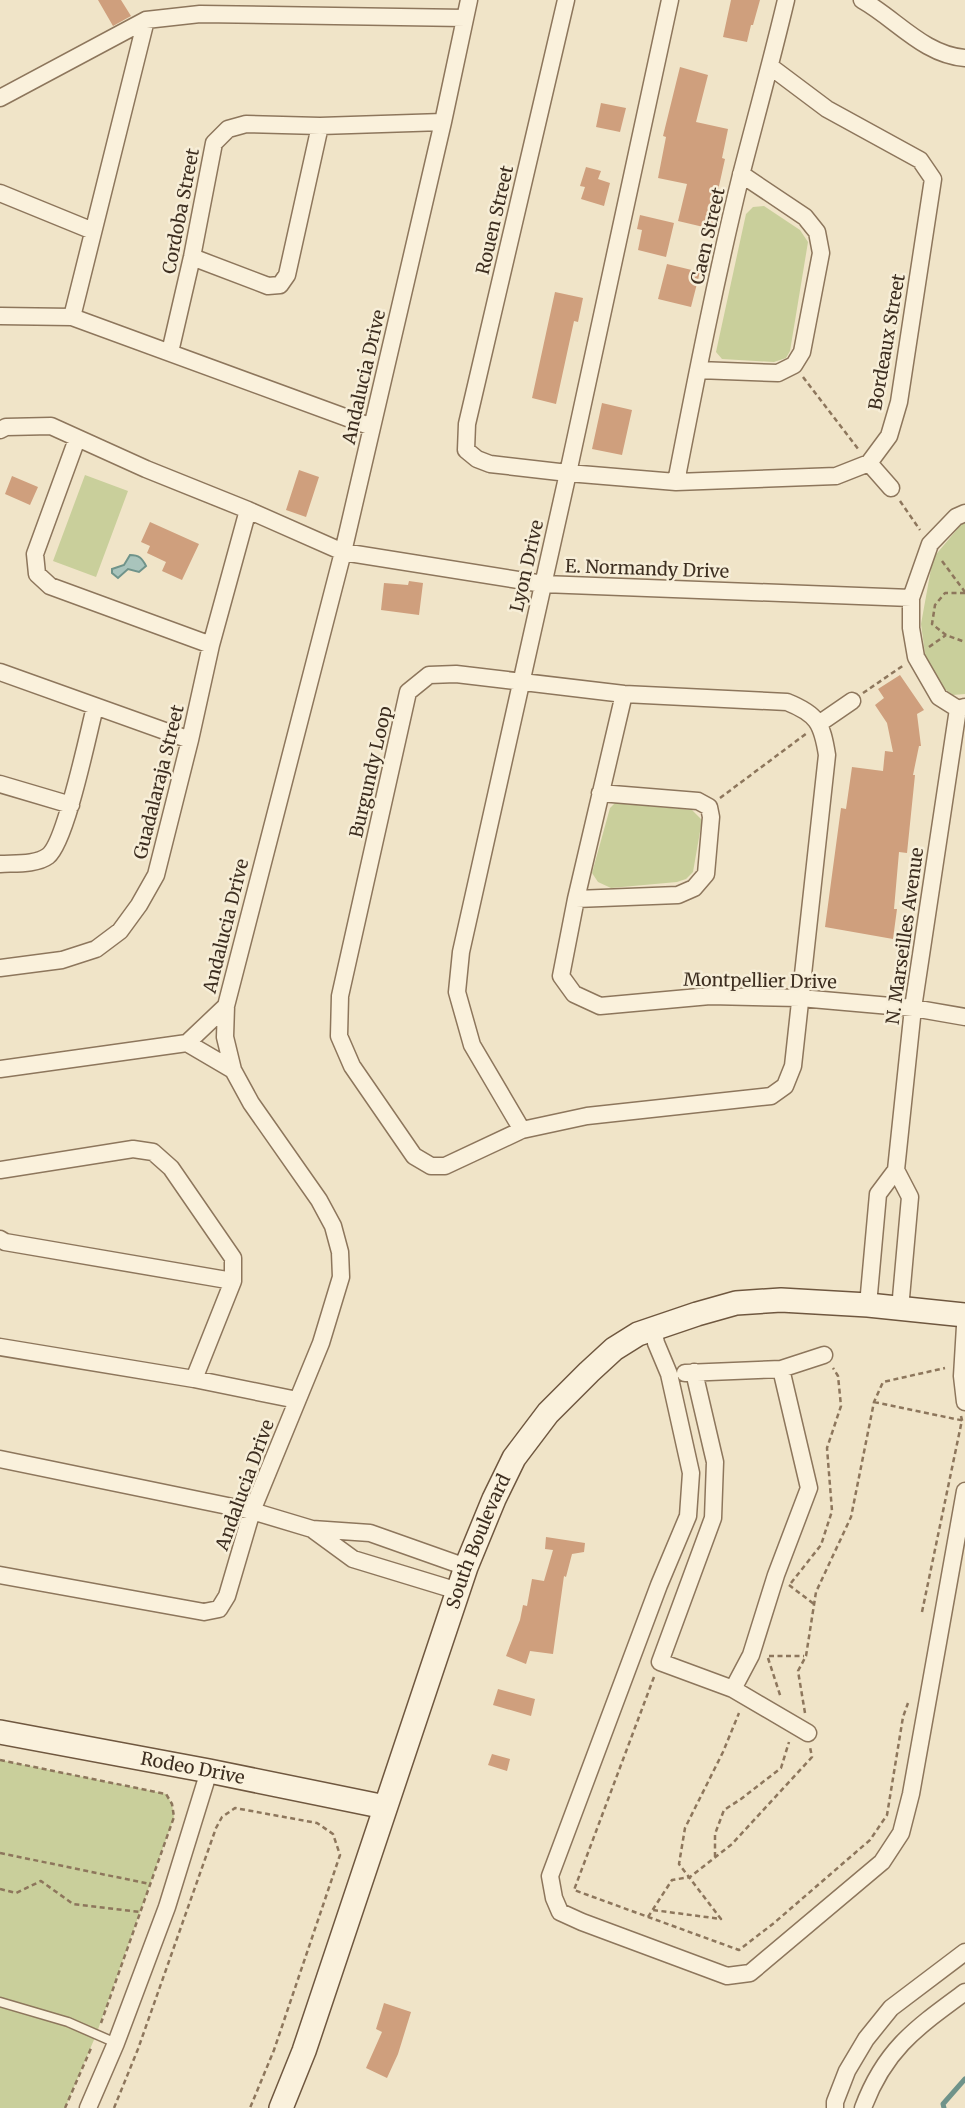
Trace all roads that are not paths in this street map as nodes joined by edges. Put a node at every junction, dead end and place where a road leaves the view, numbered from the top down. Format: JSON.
{"nodes":[{"id":1,"x":469,"y":0,"type":"edge"},
{"id":2,"x":566,"y":0,"type":"edge"},
{"id":3,"x":670,"y":0,"type":"edge"},
{"id":4,"x":786,"y":0,"type":"edge"},
{"id":5,"x":862,"y":0,"type":"edge"},
{"id":6,"x":465,"y":18,"type":"junction"},
{"id":7,"x":146,"y":20,"type":"junction"},
{"id":8,"x":965,"y":58,"type":"edge"},
{"id":9,"x":771,"y":67,"type":"junction"},
{"id":10,"x":0,"y":98,"type":"edge"},
{"id":11,"x":443,"y":122,"type":"junction"},
{"id":12,"x":320,"y":126,"type":"junction"},
{"id":13,"x":741,"y":174,"type":"junction"},
{"id":14,"x":0,"y":193,"type":"edge"},
{"id":15,"x":93,"y":231,"type":"junction"},
{"id":16,"x":192,"y":257,"type":"junction"},
{"id":17,"x":0,"y":316,"type":"edge"},
{"id":18,"x":72,"y":317,"type":"junction"},
{"id":19,"x":170,"y":352,"type":"junction"},
{"id":20,"x":698,"y":370,"type":"junction"},
{"id":21,"x":372,"y":427,"type":"junction"},
{"id":22,"x":0,"y":430,"type":"edge"},
{"id":23,"x":77,"y":439,"type":"junction"},
{"id":24,"x":869,"y":463,"type":"junction"},
{"id":25,"x":568,"y":473,"type":"junction"},
{"id":26,"x":676,"y":482,"type":"junction"},
{"id":27,"x":891,"y":488,"type":"dead end"},
{"id":28,"x":248,"y":510,"type":"junction"},
{"id":29,"x":965,"y":513,"type":"edge"},
{"id":30,"x":343,"y":552,"type":"junction"},
{"id":31,"x":543,"y":584,"type":"junction"},
{"id":32,"x":911,"y":598,"type":"junction"},
{"id":33,"x":211,"y":645,"type":"junction"},
{"id":34,"x":0,"y":672,"type":"edge"},
{"id":35,"x":520,"y":681,"type":"junction"},
{"id":36,"x":624,"y":694,"type":"junction"},
{"id":37,"x":852,"y":701,"type":"road end"},
{"id":38,"x":95,"y":707,"type":"junction"},
{"id":39,"x":962,"y":708,"type":"edge"},
{"id":40,"x":820,"y":723,"type":"junction"},
{"id":41,"x":190,"y":740,"type":"junction"},
{"id":42,"x":0,"y":785,"type":"edge"},
{"id":43,"x":600,"y":793,"type":"junction"},
{"id":44,"x":71,"y":805,"type":"junction"},
{"id":45,"x":0,"y":864,"type":"edge"},
{"id":46,"x":576,"y":899,"type":"junction"},
{"id":47,"x":0,"y":968,"type":"edge"},
{"id":48,"x":800,"y":998,"type":"junction"},
{"id":49,"x":226,"y":1006,"type":"junction"},
{"id":50,"x":913,"y":1008,"type":"junction"},
{"id":51,"x":965,"y":1017,"type":"edge"},
{"id":52,"x":187,"y":1043,"type":"junction"},
{"id":53,"x":0,"y":1069,"type":"edge"},
{"id":54,"x":233,"y":1070,"type":"junction"},
{"id":55,"x":522,"y":1130,"type":"junction"},
{"id":56,"x":0,"y":1170,"type":"edge"},
{"id":57,"x":896,"y":1170,"type":"junction"},
{"id":58,"x":0,"y":1239,"type":"edge"},
{"id":59,"x":233,"y":1281,"type":"junction"},
{"id":60,"x":868,"y":1305,"type":"junction"},
{"id":61,"x":900,"y":1309,"type":"junction"},
{"id":62,"x":965,"y":1314,"type":"edge"},
{"id":63,"x":965,"y":1326,"type":"edge"},
{"id":64,"x":653,"y":1328,"type":"junction"},
{"id":65,"x":0,"y":1347,"type":"edge"},
{"id":66,"x":824,"y":1355,"type":"road end"},
{"id":67,"x":781,"y":1368,"type":"junction"},
{"id":68,"x":694,"y":1372,"type":"junction"},
{"id":69,"x":669,"y":1374,"type":"junction"},
{"id":70,"x":194,"y":1379,"type":"junction"},
{"id":71,"x":297,"y":1400,"type":"junction"},
{"id":72,"x":963,"y":1408,"type":"edge"},
{"id":73,"x":0,"y":1459,"type":"edge"},
{"id":74,"x":965,"y":1491,"type":"edge"},
{"id":75,"x":252,"y":1511,"type":"junction"},
{"id":76,"x":312,"y":1529,"type":"junction"},
{"id":77,"x":466,"y":1567,"type":"junction"},
{"id":78,"x":0,"y":1575,"type":"edge"},
{"id":79,"x":458,"y":1591,"type":"junction"},
{"id":80,"x":740,"y":1693,"type":"junction"},
{"id":81,"x":0,"y":1732,"type":"edge"},
{"id":82,"x":808,"y":1733,"type":"road end"},
{"id":83,"x":209,"y":1771,"type":"junction"},
{"id":84,"x":385,"y":1807,"type":"junction"},
{"id":85,"x":965,"y":1952,"type":"edge"},
{"id":86,"x":965,"y":1993,"type":"edge"},
{"id":87,"x":0,"y":2002,"type":"edge"},
{"id":88,"x":116,"y":2043,"type":"junction"},
{"id":89,"x":89,"y":2108,"type":"edge"},
{"id":90,"x":281,"y":2108,"type":"edge"},
{"id":91,"x":835,"y":2108,"type":"edge"},
{"id":92,"x":863,"y":2108,"type":"edge"}],
"edges":[{"from":1,"to":6,"type":"street","name":"Andalucia Drive"},
{"from":2,"to":25,"type":"street","name":"Rouen Street"},
{"from":3,"to":25,"type":"street","name":"Lyon Drive"},
{"from":4,"to":9,"type":"street","name":"Caen Street"},
{"from":5,"to":8,"type":"street"},
{"from":6,"to":7,"type":"street"},
{"from":6,"to":11,"type":"street","name":"Andalucia Drive"},
{"from":7,"to":10,"type":"street"},
{"from":7,"to":15,"type":"street"},
{"from":9,"to":13,"type":"street","name":"Caen Street"},
{"from":9,"to":24,"type":"street","name":"Bordeaux Street"},
{"from":11,"to":12,"type":"street","name":"Cordoba Street"},
{"from":11,"to":21,"type":"street","name":"Andalucia Drive"},
{"from":12,"to":16,"type":"street","name":"Cordoba Street"},
{"from":12,"to":16,"type":"street"},
{"from":13,"to":20,"type":"street","name":"Caen Street"},
{"from":13,"to":20,"type":"street"},
{"from":14,"to":15,"type":"street"},
{"from":15,"to":18,"type":"street"},
{"from":16,"to":19,"type":"street","name":"Cordoba Street"},
{"from":17,"to":18,"type":"street"},
{"from":18,"to":19,"type":"street"},
{"from":19,"to":21,"type":"street"},
{"from":20,"to":26,"type":"street","name":"Caen Street"},
{"from":21,"to":30,"type":"street","name":"Andalucia Drive"},
{"from":22,"to":23,"type":"street","name":"E. Normandy Drive"},
{"from":23,"to":28,"type":"street","name":"E. Normandy Drive"},
{"from":23,"to":33,"type":"street"},
{"from":24,"to":26,"type":"street"},
{"from":24,"to":27,"type":"street"},
{"from":25,"to":26,"type":"street"},
{"from":25,"to":31,"type":"street","name":"Lyon Drive"},
{"from":28,"to":30,"type":"street","name":"E. Normandy Drive"},
{"from":28,"to":33,"type":"street","name":"Guadalaraja Street"},
{"from":29,"to":32,"type":"street"},
{"from":30,"to":31,"type":"street","name":"E. Normandy Drive"},
{"from":30,"to":49,"type":"street","name":"Andalucia Drive"},
{"from":31,"to":32,"type":"street","name":"E. Normandy Drive"},
{"from":31,"to":35,"type":"street","name":"Lyon Drive"},
{"from":32,"to":39,"type":"street"},
{"from":33,"to":41,"type":"street","name":"Guadalaraja Street"},
{"from":34,"to":38,"type":"street"},
{"from":35,"to":36,"type":"street","name":"Burgundy Loop"},
{"from":35,"to":55,"type":"street","name":"Lyon Drive"},
{"from":35,"to":55,"type":"street","name":"Burgundy Loop"},
{"from":36,"to":40,"type":"street","name":"Burgundy Loop"},
{"from":36,"to":43,"type":"street","name":"Montpellier Drive"},
{"from":37,"to":40,"type":"street"},
{"from":38,"to":41,"type":"street"},
{"from":38,"to":44,"type":"street"},
{"from":39,"to":50,"type":"street","name":"N. Marseilles Avenue"},
{"from":40,"to":48,"type":"street","name":"Burgundy Loop"},
{"from":41,"to":47,"type":"street","name":"Guadalaraja Street"},
{"from":42,"to":44,"type":"street"},
{"from":43,"to":46,"type":"street","name":"Montpellier Drive"},
{"from":43,"to":46,"type":"street"},
{"from":44,"to":45,"type":"street"},
{"from":46,"to":48,"type":"street","name":"Montpellier Drive"},
{"from":48,"to":50,"type":"street","name":"Montpellier Drive"},
{"from":48,"to":55,"type":"street","name":"Burgundy Loop"},
{"from":49,"to":52,"type":"street"},
{"from":49,"to":54,"type":"street","name":"Andalucia Drive"},
{"from":50,"to":51,"type":"street","name":"Montpellier Drive"},
{"from":50,"to":57,"type":"street","name":"N. Marseilles Avenue"},
{"from":52,"to":53,"type":"street"},
{"from":52,"to":54,"type":"street"},
{"from":54,"to":71,"type":"street","name":"Andalucia Drive"},
{"from":56,"to":59,"type":"street"},
{"from":57,"to":60,"type":"street"},
{"from":57,"to":61,"type":"street"},
{"from":58,"to":59,"type":"street"},
{"from":59,"to":70,"type":"street"},
{"from":60,"to":61,"type":"main road","name":"South Boulevard"},
{"from":60,"to":64,"type":"main road","name":"South Boulevard"},
{"from":61,"to":62,"type":"main road","name":"South Boulevard"},
{"from":63,"to":72,"type":"street"},
{"from":64,"to":69,"type":"street"},
{"from":64,"to":77,"type":"main road","name":"South Boulevard"},
{"from":65,"to":70,"type":"street"},
{"from":66,"to":67,"type":"street"},
{"from":67,"to":68,"type":"street"},
{"from":67,"to":80,"type":"street"},
{"from":68,"to":69,"type":"street"},
{"from":68,"to":80,"type":"street"},
{"from":69,"to":74,"type":"street"},
{"from":70,"to":71,"type":"street"},
{"from":71,"to":75,"type":"street","name":"Andalucia Drive"},
{"from":73,"to":75,"type":"street"},
{"from":75,"to":76,"type":"street"},
{"from":75,"to":78,"type":"street","name":"Andalucia Drive"},
{"from":76,"to":77,"type":"street"},
{"from":76,"to":79,"type":"street"},
{"from":77,"to":79,"type":"main road","name":"South Boulevard"},
{"from":79,"to":84,"type":"main road","name":"South Boulevard"},
{"from":80,"to":82,"type":"street"},
{"from":81,"to":83,"type":"main road","name":"Rodeo Drive"},
{"from":83,"to":84,"type":"main road","name":"Rodeo Drive"},
{"from":83,"to":88,"type":"street"},
{"from":84,"to":90,"type":"main road","name":"South Boulevard"},
{"from":85,"to":91,"type":"street"},
{"from":86,"to":92,"type":"street"},
{"from":87,"to":88,"type":"lane"},
{"from":88,"to":89,"type":"street"}]}
